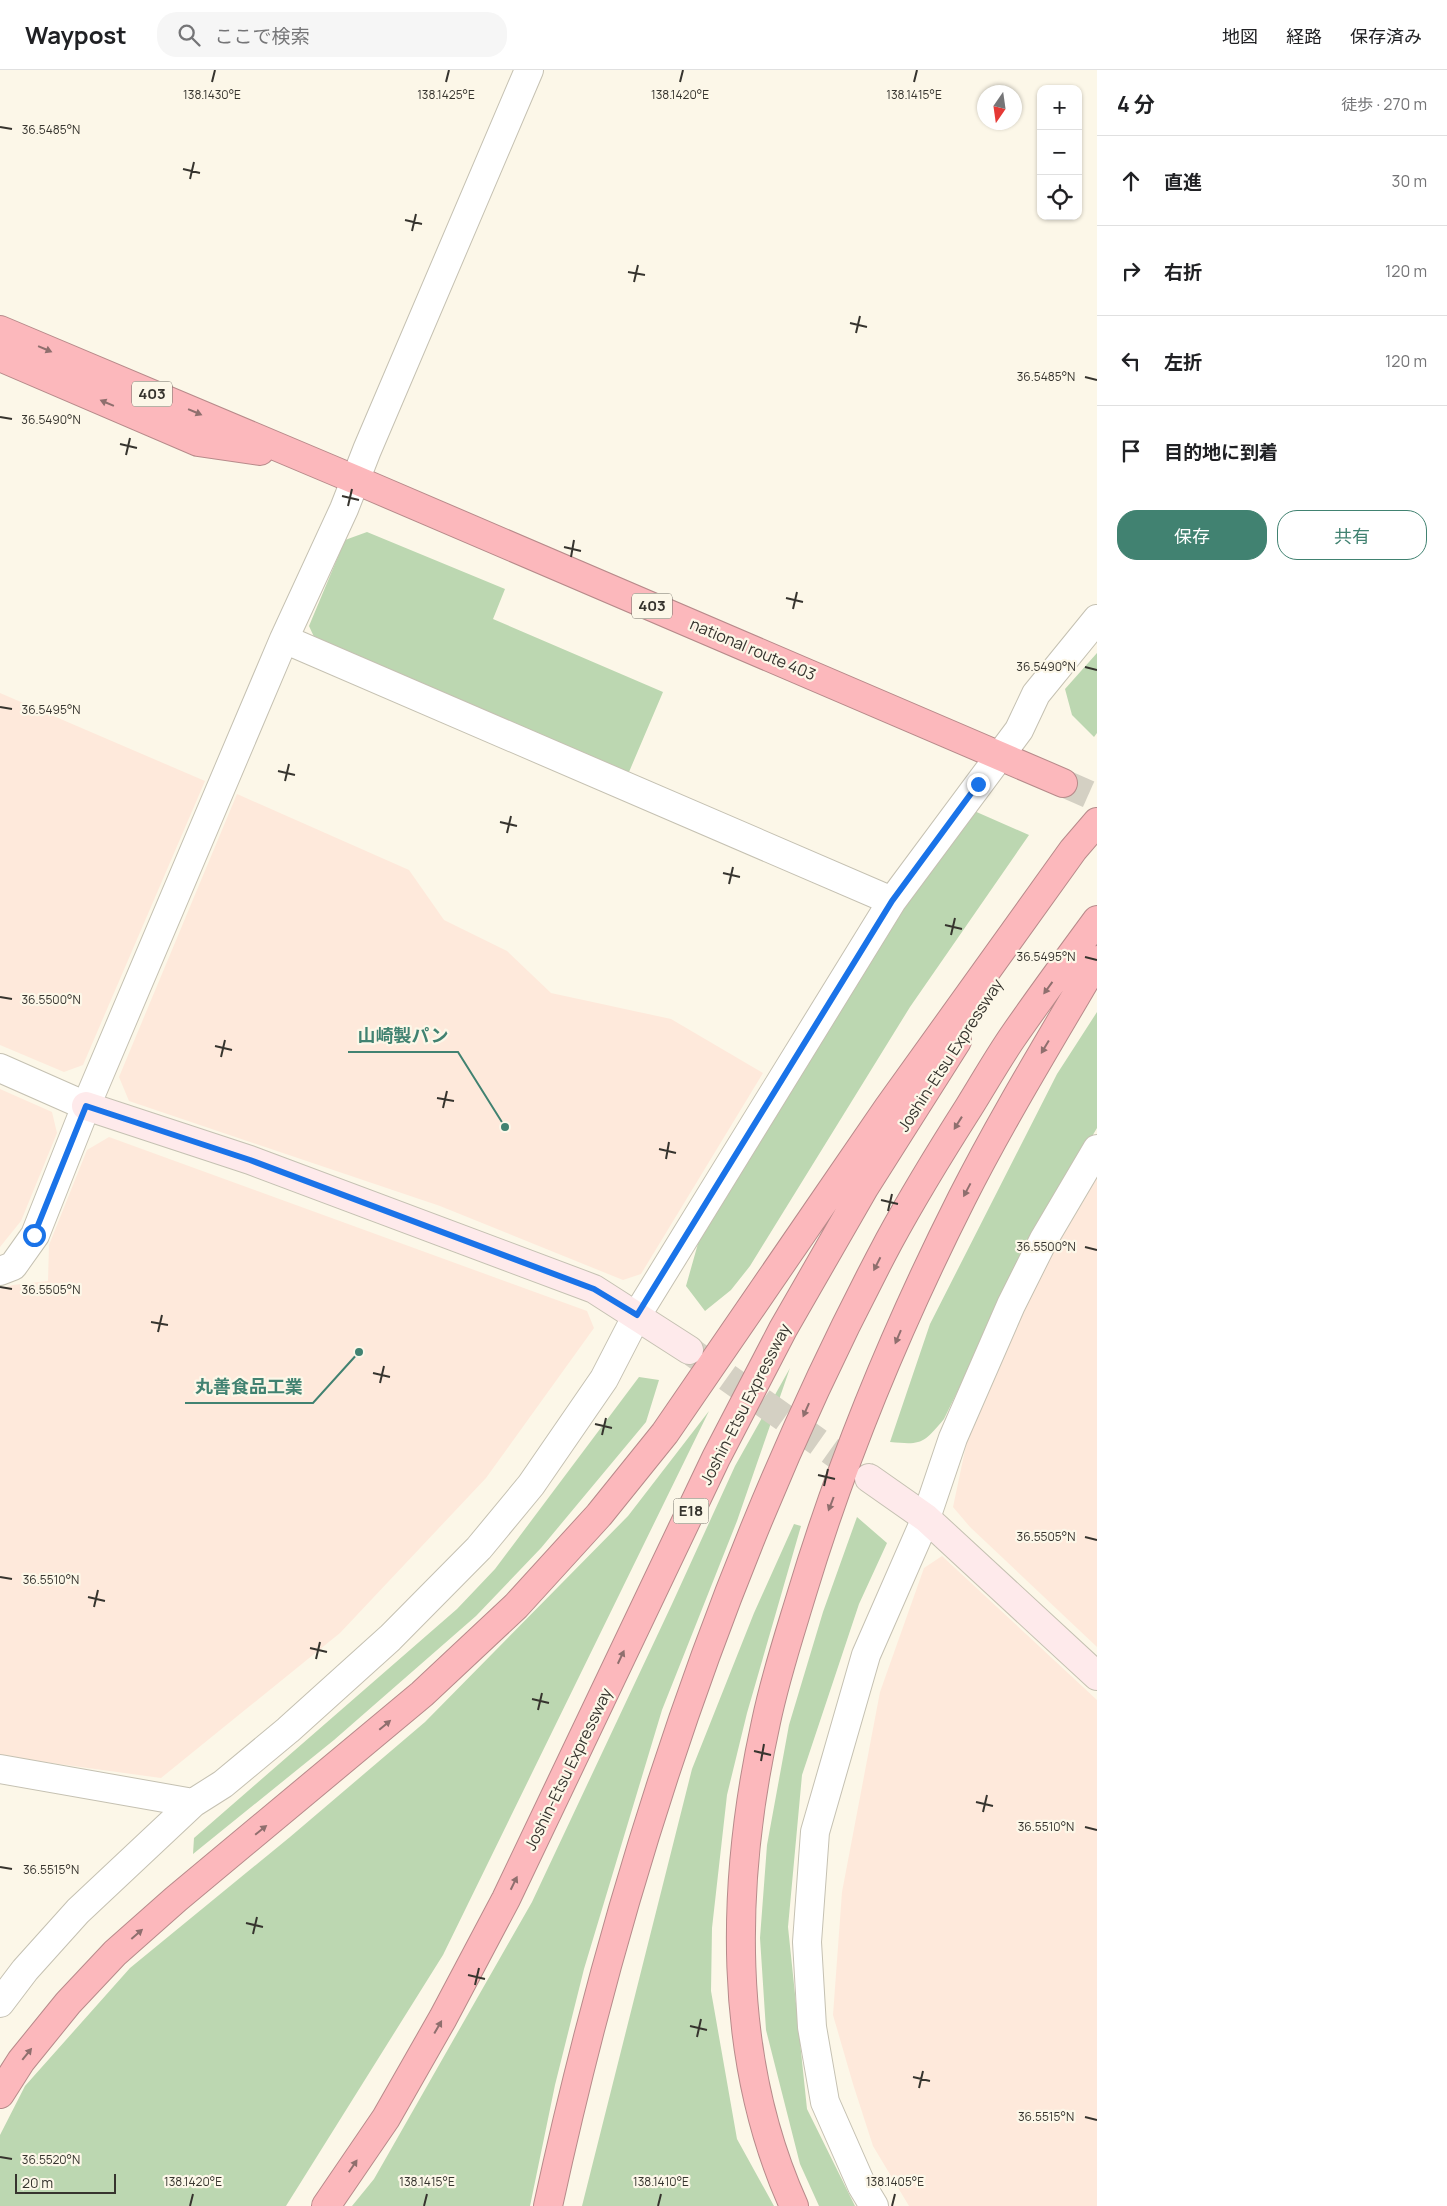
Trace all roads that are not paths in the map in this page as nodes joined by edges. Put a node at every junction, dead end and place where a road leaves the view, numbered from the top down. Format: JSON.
{"nodes":[{"id":1,"x":529,"y":70,"type":"edge"},
{"id":2,"x":0,"y":330,"type":"edge"},
{"id":3,"x":0,"y":357,"type":"edge"},
{"id":4,"x":304,"y":458,"type":"junction"},
{"id":5,"x":356,"y":480,"type":"junction"},
{"id":6,"x":1097,"y":619,"type":"edge"},
{"id":7,"x":284,"y":639,"type":"junction"},
{"id":8,"x":1000,"y":756,"type":"junction"},
{"id":9,"x":1063,"y":783,"type":"tunnel mouth"},
{"id":10,"x":1097,"y":822,"type":"edge"},
{"id":11,"x":1097,"y":840,"type":"edge"},
{"id":12,"x":892,"y":901,"type":"junction"},
{"id":13,"x":1097,"y":920,"type":"edge"},
{"id":14,"x":1097,"y":960,"type":"edge"},
{"id":15,"x":0,"y":1068,"type":"edge"},
{"id":16,"x":86,"y":1106,"type":"junction"},
{"id":17,"x":1097,"y":1149,"type":"edge"},
{"id":18,"x":0,"y":1270,"type":"edge"},
{"id":19,"x":637,"y":1315,"type":"junction"},
{"id":20,"x":689,"y":1350,"type":"tunnel mouth"},
{"id":21,"x":869,"y":1478,"type":"tunnel mouth"},
{"id":22,"x":926,"y":1518,"type":"junction"},
{"id":23,"x":1097,"y":1676,"type":"edge"},
{"id":24,"x":0,"y":1769,"type":"edge"},
{"id":25,"x":193,"y":1803,"type":"junction"},
{"id":26,"x":0,"y":2003,"type":"edge"},
{"id":27,"x":0,"y":2094,"type":"edge"},
{"id":28,"x":326,"y":2206,"type":"edge"},
{"id":29,"x":548,"y":2206,"type":"edge"},
{"id":30,"x":794,"y":2206,"type":"edge"},
{"id":31,"x":874,"y":2206,"type":"edge"}],
"edges":[{"from":1,"to":5,"type":"street"},
{"from":2,"to":4,"type":"highway","name":"national route 403","number":"403","one_way":true},
{"from":4,"to":3,"type":"highway","name":"national route 403","one_way":true},
{"from":4,"to":5,"type":"highway","name":"national route 403","number":"403"},
{"from":5,"to":7,"type":"street"},
{"from":5,"to":8,"type":"highway","name":"national route 403","number":"403"},
{"from":6,"to":8,"type":"street"},
{"from":7,"to":12,"type":"street"},
{"from":7,"to":16,"type":"street"},
{"from":8,"to":9,"type":"highway","name":"national route 403","number":"403"},
{"from":8,"to":12,"type":"street"},
{"from":27,"to":10,"type":"highway","one_way":true},
{"from":28,"to":11,"type":"highway","name":"Joshin-Etsu Expressway","number":"E18","one_way":true},
{"from":12,"to":19,"type":"street"},
{"from":13,"to":29,"type":"highway","one_way":true},
{"from":14,"to":30,"type":"highway","one_way":true},
{"from":15,"to":16,"type":"street"},
{"from":16,"to":18,"type":"street"},
{"from":16,"to":19,"type":"street"},
{"from":17,"to":22,"type":"street"},
{"from":19,"to":20,"type":"street"},
{"from":19,"to":25,"type":"street"},
{"from":21,"to":22,"type":"street"},
{"from":22,"to":23,"type":"street"},
{"from":22,"to":31,"type":"street"},
{"from":24,"to":25,"type":"street"},
{"from":25,"to":26,"type":"street"}]}
